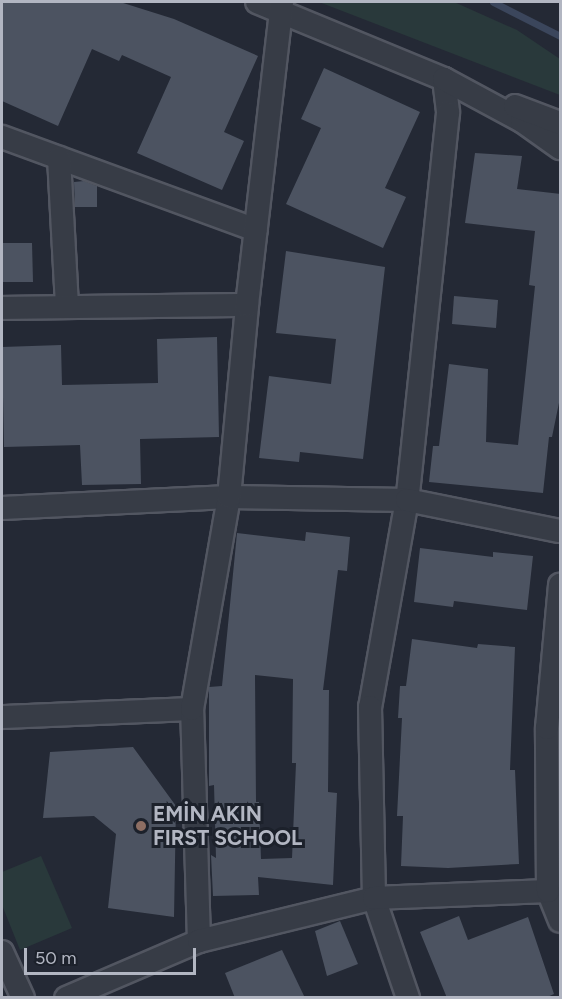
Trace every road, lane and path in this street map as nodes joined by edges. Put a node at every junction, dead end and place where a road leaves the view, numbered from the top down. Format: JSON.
{"nodes":[{"id":1,"x":257,"y":2,"type":"edge"},
{"id":2,"x":282,"y":7,"type":"edge"},
{"id":3,"x":444,"y":79,"type":"junction"},
{"id":4,"x":561,"y":123,"type":"edge"},
{"id":5,"x":2,"y":136,"type":"edge"},
{"id":6,"x":561,"y":148,"type":"edge"},
{"id":7,"x":59,"y":158,"type":"junction"},
{"id":8,"x":256,"y":230,"type":"junction"},
{"id":9,"x":246,"y":305,"type":"junction"},
{"id":10,"x":67,"y":307,"type":"junction"},
{"id":11,"x":2,"y":308,"type":"edge"},
{"id":12,"x":229,"y":497,"type":"junction"},
{"id":13,"x":406,"y":500,"type":"junction"},
{"id":14,"x":2,"y":508,"type":"edge"},
{"id":15,"x":561,"y":531,"type":"edge"},
{"id":16,"x":561,"y":585,"type":"edge"},
{"id":17,"x":192,"y":709,"type":"junction"},
{"id":18,"x":2,"y":717,"type":"edge"},
{"id":19,"x":548,"y":891,"type":"junction"},
{"id":20,"x":374,"y":898,"type":"junction"},
{"id":21,"x":561,"y":921,"type":"edge"},
{"id":22,"x":199,"y":940,"type":"junction"},
{"id":23,"x":2,"y":952,"type":"edge"},
{"id":24,"x":23,"y":998,"type":"edge"},
{"id":25,"x":66,"y":998,"type":"edge"},
{"id":26,"x":408,"y":998,"type":"edge"}],
"edges":[{"from":1,"to":2,"type":"street"},
{"from":2,"to":3,"type":"street"},
{"from":2,"to":8,"type":"street"},
{"from":3,"to":4,"type":"street"},
{"from":3,"to":6,"type":"street"},
{"from":3,"to":13,"type":"street"},
{"from":5,"to":7,"type":"street"},
{"from":7,"to":8,"type":"street"},
{"from":7,"to":10,"type":"street"},
{"from":8,"to":9,"type":"street"},
{"from":9,"to":10,"type":"street"},
{"from":9,"to":12,"type":"street"},
{"from":10,"to":11,"type":"street"},
{"from":12,"to":13,"type":"street"},
{"from":12,"to":14,"type":"street"},
{"from":12,"to":17,"type":"street"},
{"from":13,"to":15,"type":"street"},
{"from":13,"to":20,"type":"street"},
{"from":16,"to":19,"type":"street"},
{"from":17,"to":18,"type":"street"},
{"from":17,"to":22,"type":"street"},
{"from":19,"to":20,"type":"street"},
{"from":19,"to":21,"type":"street"},
{"from":20,"to":22,"type":"street"},
{"from":20,"to":26,"type":"street"},
{"from":22,"to":25,"type":"street"},
{"from":23,"to":24,"type":"street"}]}
